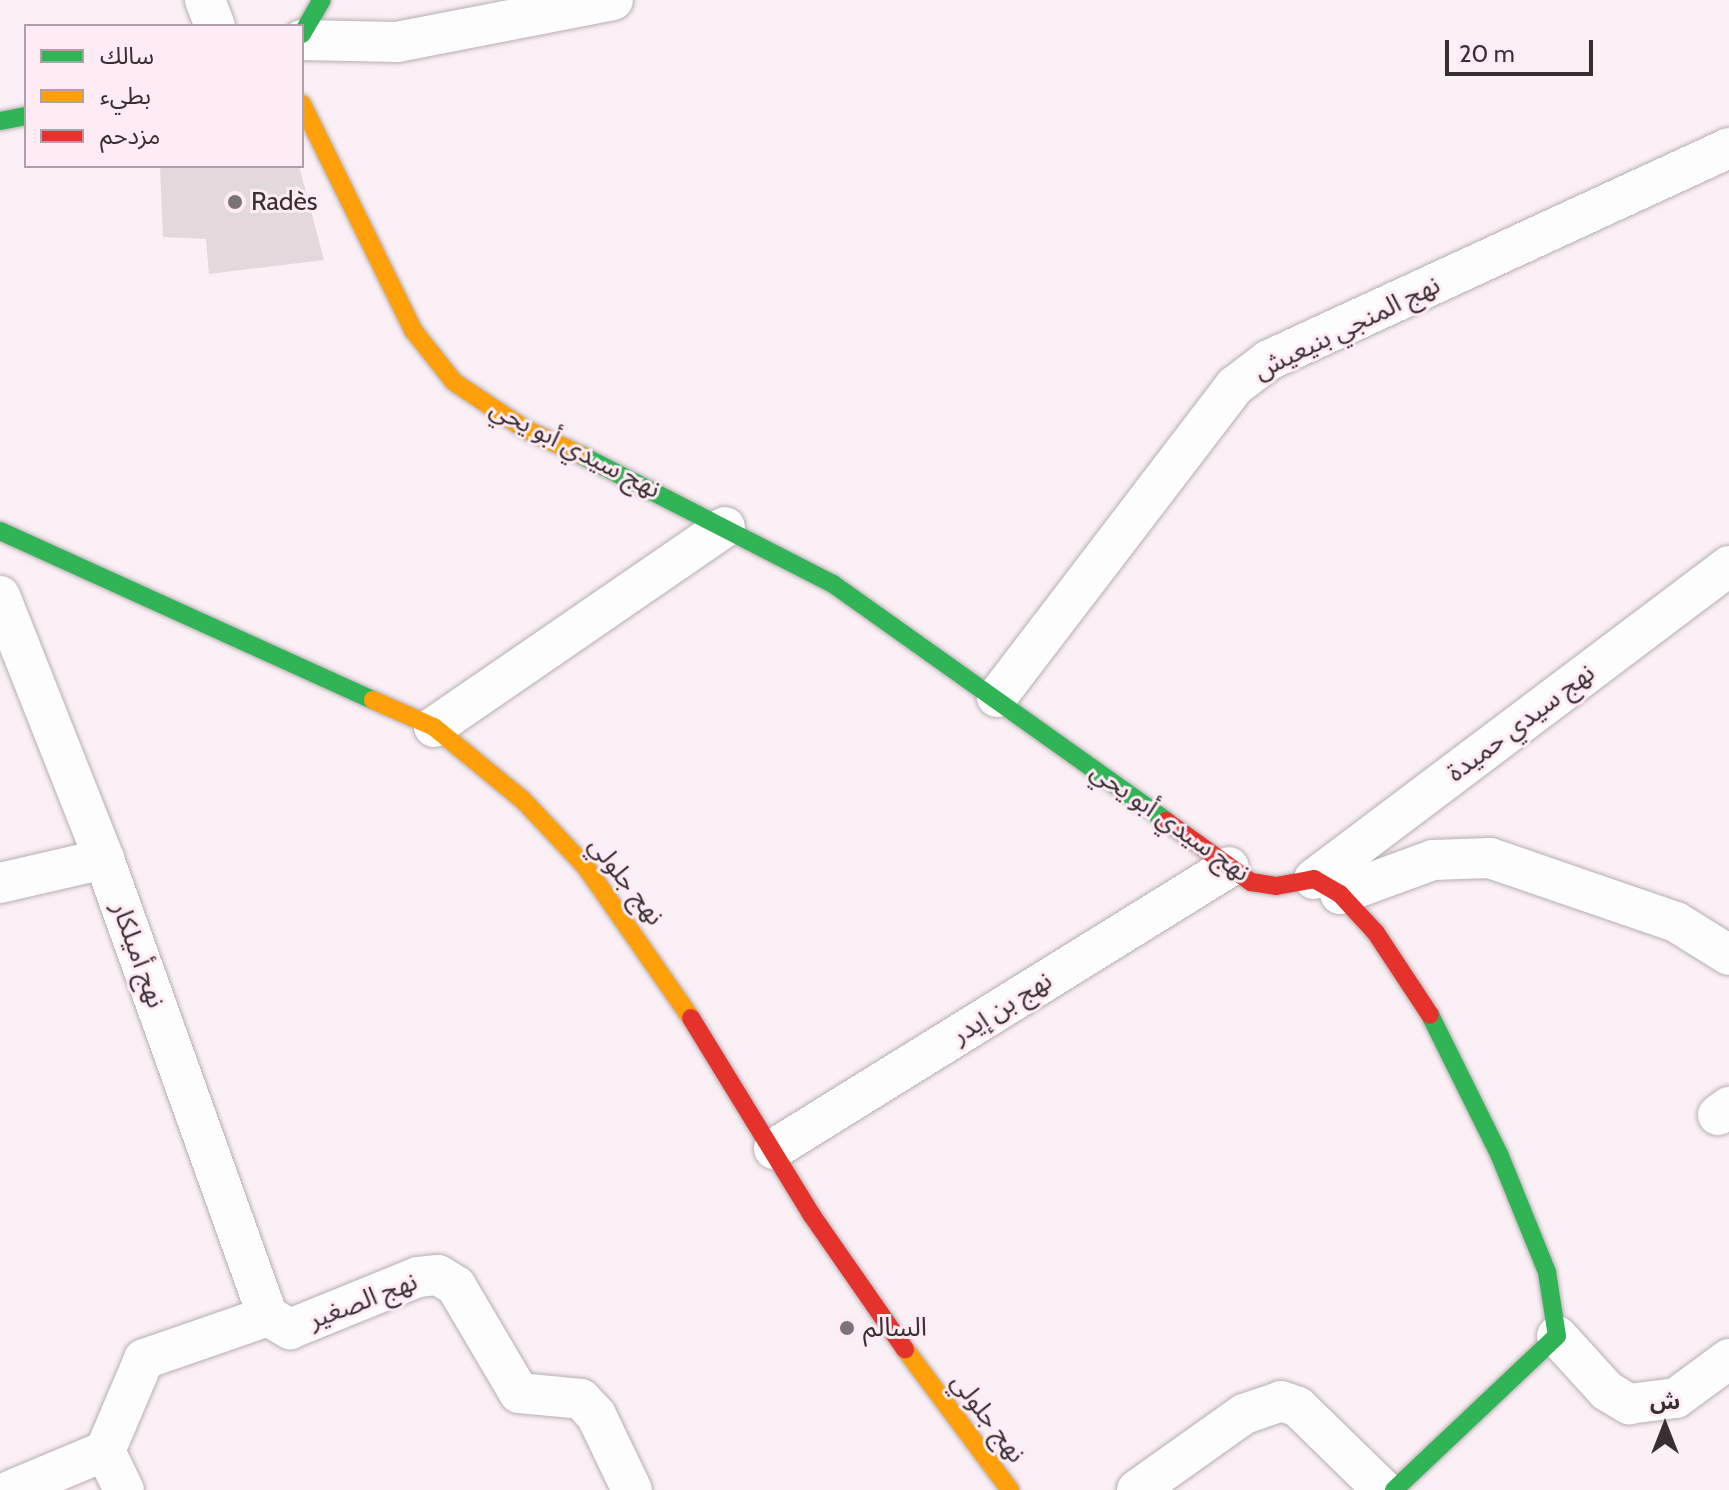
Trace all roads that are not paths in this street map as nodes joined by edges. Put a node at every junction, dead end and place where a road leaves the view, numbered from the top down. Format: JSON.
{"nodes":[{"id":1,"x":205,"y":0,"type":"edge"},
{"id":2,"x":322,"y":0,"type":"edge"},
{"id":3,"x":613,"y":0,"type":"edge"},
{"id":4,"x":502,"y":9,"type":"edge"},
{"id":5,"x":214,"y":24,"type":"edge"},
{"id":6,"x":304,"y":31,"type":"edge"},
{"id":7,"x":304,"y":40,"type":"edge"},
{"id":8,"x":304,"y":108,"type":"edge"},
{"id":9,"x":24,"y":116,"type":"edge"},
{"id":10,"x":0,"y":121,"type":"edge"},
{"id":11,"x":1729,"y":148,"type":"edge"},
{"id":12,"x":725,"y":527,"type":"junction"},
{"id":13,"x":0,"y":531,"type":"edge"},
{"id":14,"x":1729,"y":566,"type":"edge"},
{"id":15,"x":0,"y":596,"type":"edge"},
{"id":16,"x":997,"y":697,"type":"junction"},
{"id":17,"x":434,"y":727,"type":"junction"},
{"id":18,"x":104,"y":859,"type":"junction"},
{"id":19,"x":1229,"y":867,"type":"junction"},
{"id":20,"x":0,"y":883,"type":"edge"},
{"id":21,"x":1327,"y":886,"type":"junction"},
{"id":22,"x":1729,"y":955,"type":"edge"},
{"id":23,"x":774,"y":1149,"type":"junction"},
{"id":24,"x":268,"y":1316,"type":"junction"},
{"id":25,"x":1557,"y":1336,"type":"junction"},
{"id":26,"x":1729,"y":1359,"type":"edge"},
{"id":27,"x":105,"y":1451,"type":"junction"},
{"id":28,"x":12,"y":1490,"type":"edge"},
{"id":29,"x":124,"y":1490,"type":"edge"},
{"id":30,"x":632,"y":1490,"type":"edge"},
{"id":31,"x":1010,"y":1490,"type":"edge"},
{"id":32,"x":1137,"y":1490,"type":"edge"},
{"id":33,"x":1383,"y":1490,"type":"edge"},
{"id":34,"x":1394,"y":1490,"type":"edge"}],
"edges":[{"from":1,"to":5,"type":"street"},
{"from":2,"to":6,"type":"street"},
{"from":3,"to":4,"type":"street"},
{"from":4,"to":7,"type":"street"},
{"from":8,"to":12,"type":"street","name":"نهج سيدي أبو يحي"},
{"from":9,"to":10,"type":"street"},
{"from":11,"to":16,"type":"street","name":"نهج المنجي بنيعيش"},
{"from":12,"to":16,"type":"street","name":"نهج سيدي أبو يحي"},
{"from":12,"to":17,"type":"street"},
{"from":13,"to":17,"type":"street","name":"نهج جلولي"},
{"from":14,"to":21,"type":"street","name":"نهج سيدي حميدة"},
{"from":15,"to":18,"type":"street","name":"نهج أميلكار"},
{"from":16,"to":19,"type":"street","name":"نهج سيدي أبو يحي"},
{"from":17,"to":23,"type":"street","name":"نهج جلولي"},
{"from":18,"to":20,"type":"street"},
{"from":18,"to":24,"type":"street","name":"نهج أميلكار"},
{"from":19,"to":21,"type":"street","name":"نهج سيدي أبو يحي"},
{"from":19,"to":23,"type":"street","name":"نهج بن إيدر"},
{"from":21,"to":22,"type":"street"},
{"from":21,"to":25,"type":"street"},
{"from":23,"to":31,"type":"street","name":"نهج جلولي"},
{"from":24,"to":27,"type":"street"},
{"from":24,"to":30,"type":"street","name":"نهج الصغير"},
{"from":25,"to":26,"type":"street"},
{"from":25,"to":34,"type":"street"},
{"from":27,"to":28,"type":"street"},
{"from":27,"to":29,"type":"street"},
{"from":32,"to":33,"type":"street"}]}
